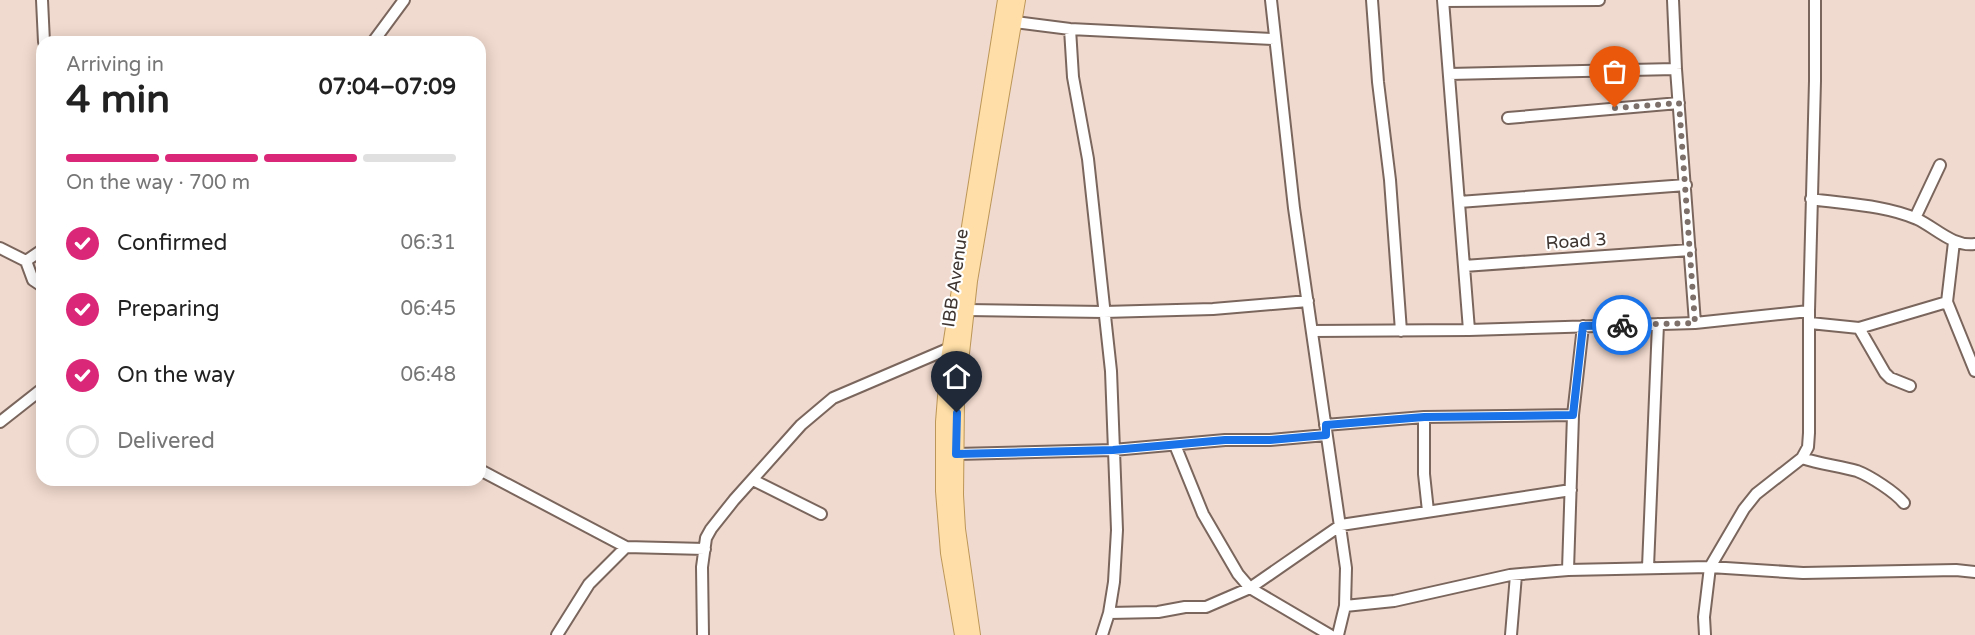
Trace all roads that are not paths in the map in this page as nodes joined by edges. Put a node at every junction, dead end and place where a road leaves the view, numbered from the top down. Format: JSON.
{"nodes":[{"id":1,"x":42,"y":0,"type":"edge"},
{"id":2,"x":404,"y":0,"type":"edge"},
{"id":3,"x":1005,"y":0,"type":"edge"},
{"id":4,"x":1018,"y":0,"type":"edge"},
{"id":5,"x":1271,"y":0,"type":"edge"},
{"id":6,"x":1372,"y":0,"type":"edge"},
{"id":7,"x":1599,"y":0,"type":"edge"},
{"id":8,"x":1673,"y":0,"type":"edge"},
{"id":9,"x":1815,"y":0,"type":"edge"},
{"id":10,"x":1443,"y":1,"type":"edge"},
{"id":11,"x":1015,"y":22,"type":"junction"},
{"id":12,"x":1070,"y":29,"type":"junction"},
{"id":13,"x":44,"y":36,"type":"edge"},
{"id":14,"x":377,"y":36,"type":"edge"},
{"id":15,"x":1274,"y":39,"type":"junction"},
{"id":16,"x":1676,"y":69,"type":"junction"},
{"id":17,"x":1449,"y":74,"type":"junction"},
{"id":18,"x":1679,"y":103,"type":"junction"},
{"id":19,"x":1508,"y":118,"type":"dead end"},
{"id":20,"x":1940,"y":165,"type":"dead end"},
{"id":21,"x":1686,"y":185,"type":"junction"},
{"id":22,"x":1811,"y":199,"type":"junction"},
{"id":23,"x":1460,"y":202,"type":"junction"},
{"id":24,"x":1915,"y":218,"type":"junction"},
{"id":25,"x":1954,"y":242,"type":"junction"},
{"id":26,"x":1975,"y":244,"type":"edge"},
{"id":27,"x":0,"y":248,"type":"edge"},
{"id":28,"x":1690,"y":250,"type":"junction"},
{"id":29,"x":36,"y":254,"type":"edge"},
{"id":30,"x":26,"y":261,"type":"junction"},
{"id":31,"x":1464,"y":266,"type":"junction"},
{"id":32,"x":36,"y":282,"type":"edge"},
{"id":33,"x":1308,"y":302,"type":"junction"},
{"id":34,"x":1947,"y":302,"type":"junction"},
{"id":35,"x":967,"y":310,"type":"junction"},
{"id":36,"x":1809,"y":311,"type":"junction"},
{"id":37,"x":1104,"y":312,"type":"junction"},
{"id":38,"x":1695,"y":323,"type":"junction"},
{"id":39,"x":1810,"y":323,"type":"junction"},
{"id":40,"x":1658,"y":324,"type":"junction"},
{"id":41,"x":1583,"y":326,"type":"junction"},
{"id":42,"x":1859,"y":328,"type":"junction"},
{"id":43,"x":1401,"y":330,"type":"junction"},
{"id":44,"x":1469,"y":330,"type":"junction"},
{"id":45,"x":1312,"y":332,"type":"junction"},
{"id":46,"x":950,"y":348,"type":"junction"},
{"id":47,"x":1975,"y":371,"type":"edge"},
{"id":48,"x":1910,"y":386,"type":"dead end"},
{"id":49,"x":36,"y":394,"type":"edge"},
{"id":50,"x":1573,"y":415,"type":"junction"},
{"id":51,"x":1424,"y":417,"type":"junction"},
{"id":52,"x":1,"y":420,"type":"edge"},
{"id":53,"x":1326,"y":430,"type":"junction"},
{"id":54,"x":1175,"y":445,"type":"junction"},
{"id":55,"x":1113,"y":450,"type":"junction"},
{"id":56,"x":956,"y":454,"type":"junction"},
{"id":57,"x":1802,"y":458,"type":"junction"},
{"id":58,"x":486,"y":473,"type":"edge"},
{"id":59,"x":753,"y":480,"type":"junction"},
{"id":60,"x":1571,"y":490,"type":"junction"},
{"id":61,"x":1904,"y":503,"type":"dead end"},
{"id":62,"x":1428,"y":511,"type":"junction"},
{"id":63,"x":821,"y":514,"type":"dead end"},
{"id":64,"x":1341,"y":525,"type":"junction"},
{"id":65,"x":626,"y":547,"type":"junction"},
{"id":66,"x":705,"y":549,"type":"junction"},
{"id":67,"x":1648,"y":567,"type":"junction"},
{"id":68,"x":1710,"y":567,"type":"junction"},
{"id":69,"x":1568,"y":570,"type":"junction"},
{"id":70,"x":1975,"y":572,"type":"edge"},
{"id":71,"x":1516,"y":575,"type":"junction"},
{"id":72,"x":1250,"y":588,"type":"junction"},
{"id":73,"x":1345,"y":606,"type":"junction"},
{"id":74,"x":1109,"y":613,"type":"junction"},
{"id":75,"x":557,"y":635,"type":"edge"},
{"id":76,"x":703,"y":635,"type":"edge"},
{"id":77,"x":962,"y":635,"type":"edge"},
{"id":78,"x":973,"y":635,"type":"edge"},
{"id":79,"x":1102,"y":635,"type":"edge"},
{"id":80,"x":1330,"y":635,"type":"edge"},
{"id":81,"x":1338,"y":635,"type":"edge"},
{"id":82,"x":1510,"y":635,"type":"edge"},
{"id":83,"x":1705,"y":635,"type":"edge"}],
"edges":[{"from":1,"to":13,"type":"street"},
{"from":2,"to":14,"type":"street"},
{"from":3,"to":46,"type":"main road"},
{"from":4,"to":11,"type":"main road","name":"IBB Avenue"},
{"from":5,"to":15,"type":"street"},
{"from":6,"to":43,"type":"street"},
{"from":7,"to":10,"type":"street"},
{"from":8,"to":16,"type":"street"},
{"from":9,"to":22,"type":"street"},
{"from":10,"to":17,"type":"street"},
{"from":11,"to":12,"type":"street"},
{"from":11,"to":35,"type":"main road","name":"IBB Avenue"},
{"from":12,"to":15,"type":"street"},
{"from":12,"to":37,"type":"street"},
{"from":15,"to":33,"type":"street"},
{"from":16,"to":17,"type":"street"},
{"from":16,"to":18,"type":"street"},
{"from":17,"to":23,"type":"street"},
{"from":18,"to":19,"type":"street"},
{"from":18,"to":21,"type":"street"},
{"from":20,"to":24,"type":"street"},
{"from":21,"to":23,"type":"street"},
{"from":21,"to":28,"type":"street"},
{"from":22,"to":24,"type":"street"},
{"from":22,"to":36,"type":"street"},
{"from":23,"to":31,"type":"street"},
{"from":24,"to":25,"type":"street"},
{"from":25,"to":26,"type":"street"},
{"from":25,"to":34,"type":"street"},
{"from":27,"to":30,"type":"street"},
{"from":28,"to":31,"type":"street","name":"Road 3"},
{"from":28,"to":38,"type":"street"},
{"from":29,"to":30,"type":"street"},
{"from":30,"to":32,"type":"street"},
{"from":31,"to":44,"type":"street"},
{"from":33,"to":37,"type":"street"},
{"from":33,"to":45,"type":"street"},
{"from":34,"to":42,"type":"street"},
{"from":34,"to":47,"type":"street"},
{"from":35,"to":37,"type":"street"},
{"from":35,"to":56,"type":"main road","name":"IBB Avenue"},
{"from":36,"to":38,"type":"street"},
{"from":36,"to":39,"type":"street"},
{"from":37,"to":55,"type":"street"},
{"from":38,"to":40,"type":"street"},
{"from":39,"to":42,"type":"street"},
{"from":39,"to":57,"type":"street"},
{"from":40,"to":41,"type":"street"},
{"from":40,"to":67,"type":"street"},
{"from":41,"to":44,"type":"street"},
{"from":41,"to":50,"type":"street"},
{"from":42,"to":48,"type":"street"},
{"from":43,"to":44,"type":"street"},
{"from":43,"to":45,"type":"street"},
{"from":45,"to":53,"type":"street"},
{"from":46,"to":59,"type":"street"},
{"from":46,"to":77,"type":"main road"},
{"from":49,"to":52,"type":"street"},
{"from":50,"to":51,"type":"street"},
{"from":50,"to":60,"type":"street"},
{"from":51,"to":53,"type":"street"},
{"from":51,"to":62,"type":"street"},
{"from":53,"to":54,"type":"street"},
{"from":53,"to":64,"type":"street"},
{"from":54,"to":55,"type":"street"},
{"from":54,"to":72,"type":"street"},
{"from":55,"to":56,"type":"street"},
{"from":55,"to":74,"type":"street"},
{"from":56,"to":78,"type":"main road","name":"IBB Avenue"},
{"from":57,"to":61,"type":"street"},
{"from":57,"to":68,"type":"street"},
{"from":58,"to":65,"type":"street"},
{"from":59,"to":63,"type":"street"},
{"from":59,"to":66,"type":"street"},
{"from":60,"to":62,"type":"street"},
{"from":60,"to":69,"type":"street"},
{"from":62,"to":64,"type":"street"},
{"from":64,"to":72,"type":"street"},
{"from":64,"to":73,"type":"street"},
{"from":65,"to":66,"type":"street"},
{"from":65,"to":75,"type":"street"},
{"from":66,"to":76,"type":"street"},
{"from":67,"to":68,"type":"street"},
{"from":67,"to":69,"type":"street"},
{"from":68,"to":70,"type":"street"},
{"from":68,"to":83,"type":"street"},
{"from":69,"to":71,"type":"street"},
{"from":71,"to":73,"type":"street"},
{"from":71,"to":82,"type":"street"},
{"from":72,"to":74,"type":"street"},
{"from":72,"to":80,"type":"street"},
{"from":73,"to":81,"type":"street"},
{"from":74,"to":79,"type":"street"}]}
